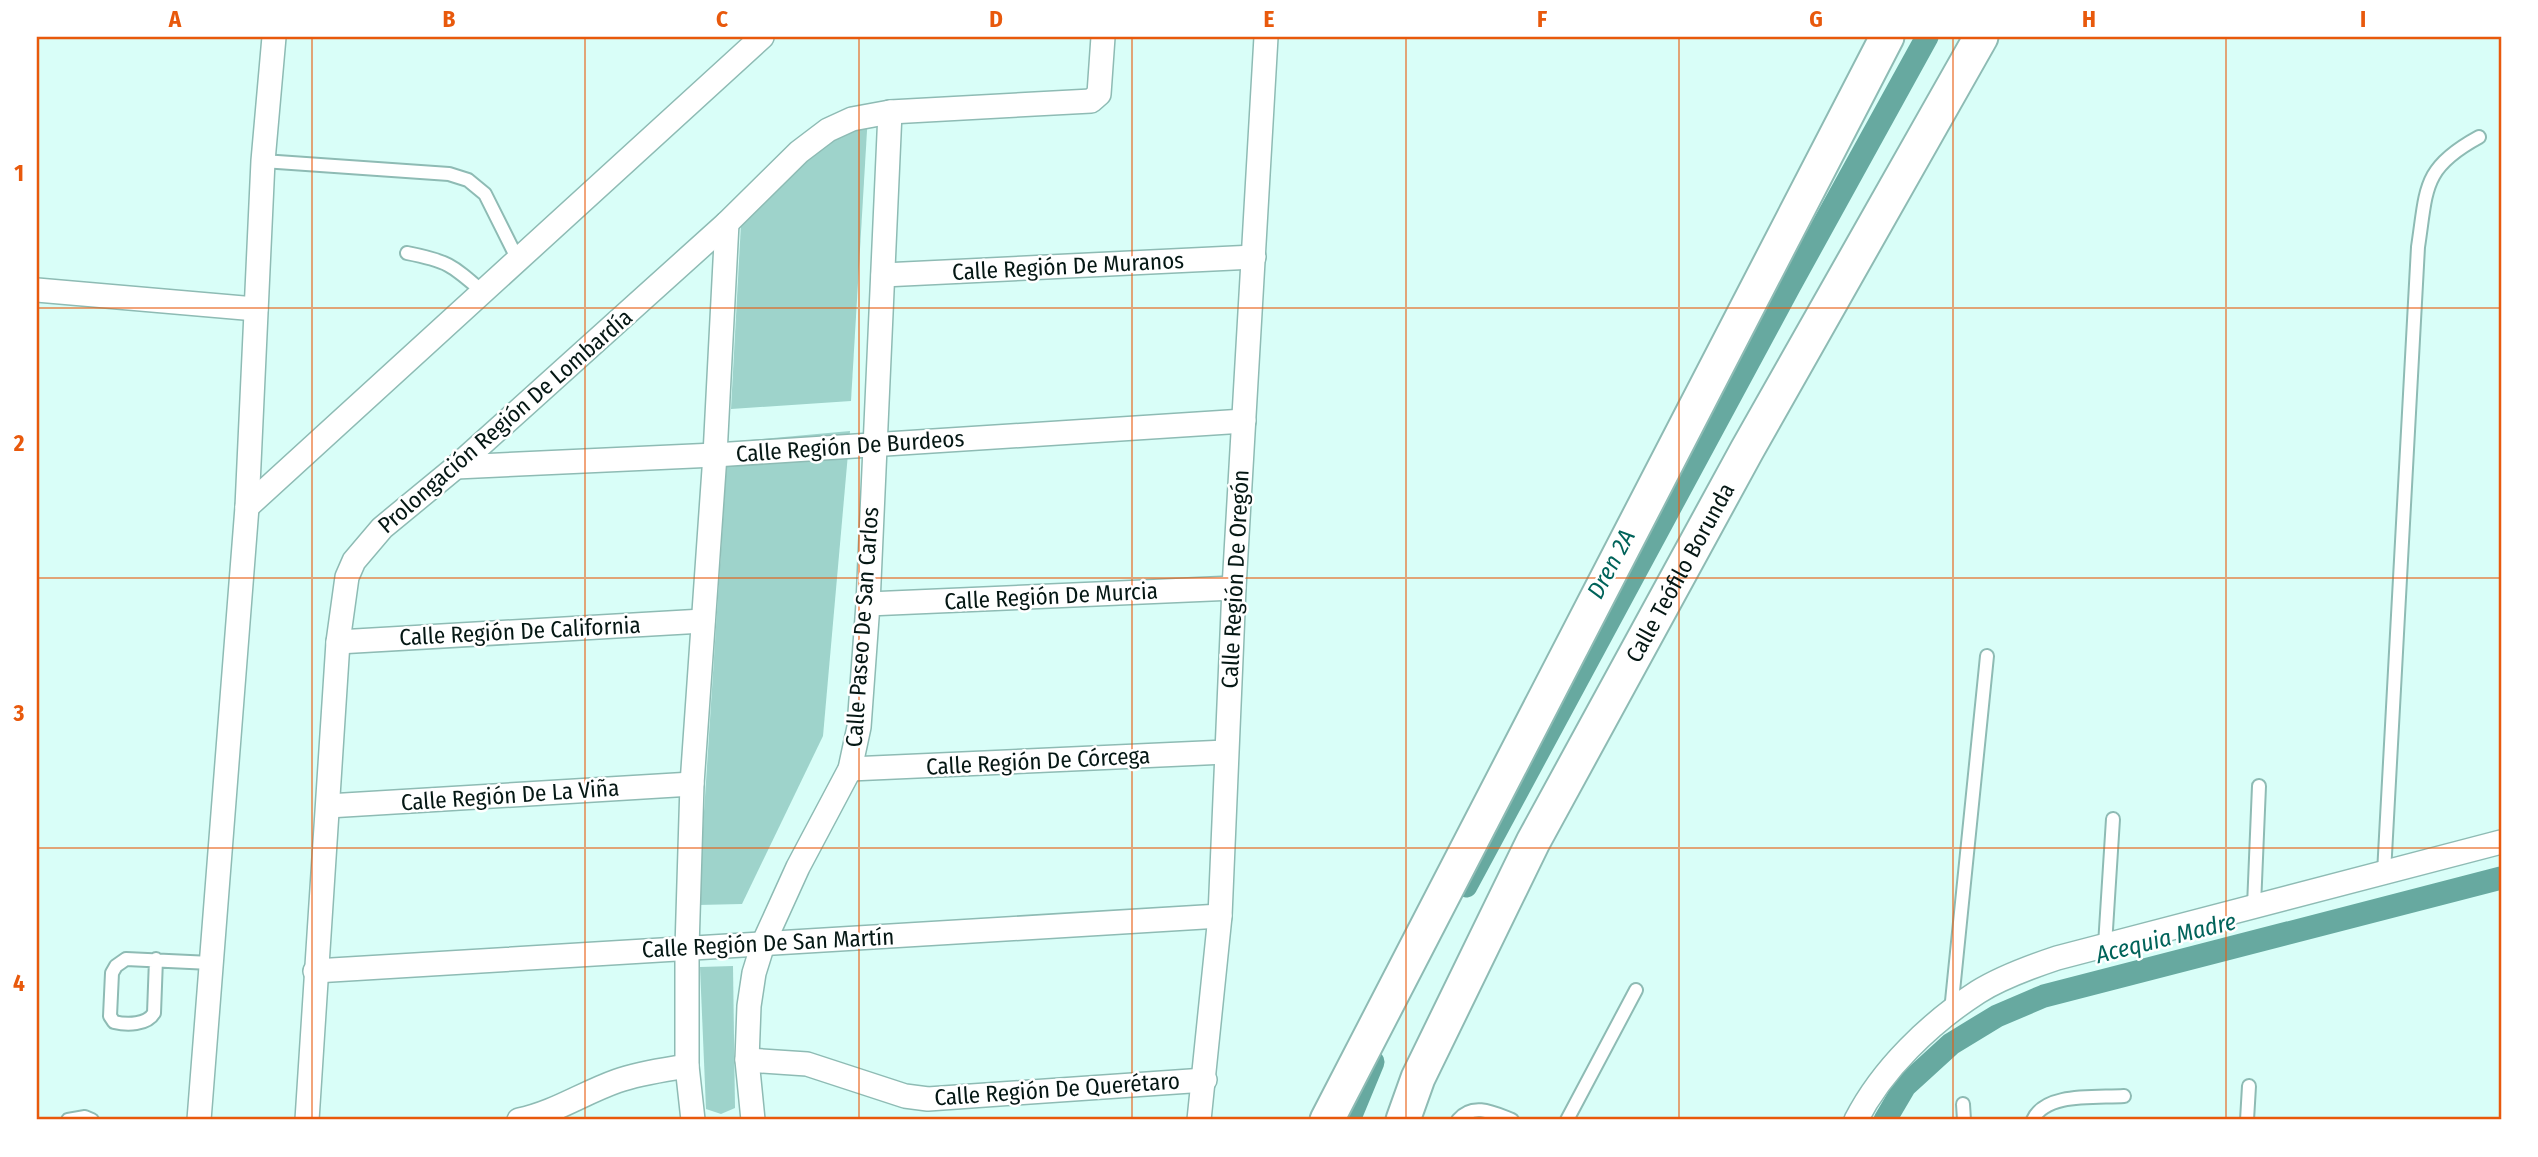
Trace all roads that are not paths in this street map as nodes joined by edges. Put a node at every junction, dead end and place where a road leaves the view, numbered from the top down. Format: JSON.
{"nodes":[{"id":1,"x":274,"y":37,"type":"edge"},
{"id":2,"x":762,"y":37,"type":"edge"},
{"id":3,"x":1103,"y":37,"type":"edge"},
{"id":4,"x":1266,"y":37,"type":"edge"},
{"id":5,"x":1887,"y":37,"type":"edge"},
{"id":6,"x":1981,"y":37,"type":"edge"},
{"id":7,"x":890,"y":112,"type":"junction"},
{"id":8,"x":2479,"y":137,"type":"dead end"},
{"id":9,"x":262,"y":161,"type":"junction"},
{"id":10,"x":727,"y":223,"type":"junction"},
{"id":11,"x":407,"y":253,"type":"dead end"},
{"id":12,"x":1254,"y":257,"type":"junction"},
{"id":13,"x":518,"y":260,"type":"junction"},
{"id":14,"x":883,"y":275,"type":"junction"},
{"id":15,"x":37,"y":290,"type":"edge"},
{"id":16,"x":483,"y":292,"type":"junction"},
{"id":17,"x":256,"y":309,"type":"junction"},
{"id":18,"x":1244,"y":421,"type":"junction"},
{"id":19,"x":875,"y":445,"type":"junction"},
{"id":20,"x":715,"y":455,"type":"junction"},
{"id":21,"x":456,"y":467,"type":"junction"},
{"id":22,"x":247,"y":507,"type":"junction"},
{"id":23,"x":1234,"y":588,"type":"junction"},
{"id":24,"x":868,"y":604,"type":"junction"},
{"id":25,"x":703,"y":621,"type":"junction"},
{"id":26,"x":338,"y":642,"type":"junction"},
{"id":27,"x":1987,"y":656,"type":"dead end"},
{"id":28,"x":1226,"y":752,"type":"junction"},
{"id":29,"x":850,"y":769,"type":"junction"},
{"id":30,"x":692,"y":784,"type":"junction"},
{"id":31,"x":2259,"y":786,"type":"dead end"},
{"id":32,"x":328,"y":806,"type":"junction"},
{"id":33,"x":2113,"y":820,"type":"dead end"},
{"id":34,"x":2501,"y":842,"type":"edge"},
{"id":35,"x":2384,"y":873,"type":"junction"},
{"id":36,"x":2254,"y":906,"type":"junction"},
{"id":37,"x":1220,"y":916,"type":"junction"},
{"id":38,"x":763,"y":944,"type":"junction"},
{"id":39,"x":2105,"y":945,"type":"junction"},
{"id":40,"x":687,"y":948,"type":"junction"},
{"id":41,"x":156,"y":959,"type":"junction"},
{"id":42,"x":211,"y":963,"type":"junction"},
{"id":43,"x":315,"y":971,"type":"junction"},
{"id":44,"x":1636,"y":990,"type":"dead end"},
{"id":45,"x":1951,"y":1012,"type":"junction"},
{"id":46,"x":747,"y":1060,"type":"junction"},
{"id":47,"x":687,"y":1066,"type":"junction"},
{"id":48,"x":1205,"y":1080,"type":"junction"},
{"id":49,"x":2249,"y":1086,"type":"dead end"},
{"id":50,"x":2124,"y":1096,"type":"dead end"},
{"id":51,"x":1963,"y":1104,"type":"dead end"},
{"id":52,"x":68,"y":1120,"type":"edge"},
{"id":53,"x":92,"y":1120,"type":"edge"},
{"id":54,"x":199,"y":1120,"type":"edge"},
{"id":55,"x":307,"y":1120,"type":"edge"},
{"id":56,"x":519,"y":1120,"type":"edge"},
{"id":57,"x":693,"y":1120,"type":"edge"},
{"id":58,"x":753,"y":1120,"type":"edge"},
{"id":59,"x":1199,"y":1120,"type":"edge"},
{"id":60,"x":1327,"y":1120,"type":"edge"},
{"id":61,"x":1403,"y":1120,"type":"edge"},
{"id":62,"x":1458,"y":1120,"type":"edge"},
{"id":63,"x":1512,"y":1120,"type":"edge"},
{"id":64,"x":1567,"y":1120,"type":"edge"},
{"id":65,"x":1856,"y":1120,"type":"edge"},
{"id":66,"x":1964,"y":1120,"type":"edge"},
{"id":67,"x":2033,"y":1120,"type":"edge"},
{"id":68,"x":2247,"y":1120,"type":"edge"}],
"edges":[{"from":1,"to":9,"type":"street"},
{"from":2,"to":13,"type":"street"},
{"from":3,"to":7,"type":"street","name":"Prolongación Región De Lombardía"},
{"from":4,"to":12,"type":"street","name":"Calle Región De Oregón"},
{"from":5,"to":60,"type":"street"},
{"from":6,"to":61,"type":"street","name":"Calle Teófilo Borunda"},
{"from":7,"to":10,"type":"street","name":"Prolongación Región De Lombardía"},
{"from":7,"to":14,"type":"street","name":"Calle Paseo De San Carlos"},
{"from":8,"to":35,"type":"lane"},
{"from":9,"to":13,"type":"lane"},
{"from":9,"to":17,"type":"street"},
{"from":10,"to":20,"type":"street"},
{"from":10,"to":21,"type":"street","name":"Prolongación Región De Lombardía"},
{"from":11,"to":16,"type":"lane"},
{"from":12,"to":14,"type":"street","name":"Calle Región De Muranos"},
{"from":12,"to":18,"type":"street","name":"Calle Región De Oregón"},
{"from":13,"to":16,"type":"street"},
{"from":14,"to":19,"type":"street","name":"Calle Paseo De San Carlos"},
{"from":15,"to":17,"type":"street"},
{"from":16,"to":22,"type":"street"},
{"from":17,"to":22,"type":"street"},
{"from":18,"to":19,"type":"street","name":"Calle Región De Burdeos"},
{"from":18,"to":23,"type":"street","name":"Calle Región De Oregón"},
{"from":19,"to":20,"type":"street","name":"Calle Región De Burdeos"},
{"from":19,"to":24,"type":"street","name":"Calle Paseo De San Carlos"},
{"from":20,"to":21,"type":"street","name":"Calle Región De Burdeos"},
{"from":20,"to":25,"type":"street"},
{"from":21,"to":26,"type":"street","name":"Prolongación Región De Lombardía"},
{"from":22,"to":42,"type":"street"},
{"from":23,"to":24,"type":"street","name":"Calle Región De Murcia"},
{"from":23,"to":28,"type":"street","name":"Calle Región De Oregón"},
{"from":24,"to":29,"type":"street","name":"Calle Paseo De San Carlos"},
{"from":25,"to":26,"type":"street","name":"Calle Región De California"},
{"from":25,"to":30,"type":"street"},
{"from":26,"to":32,"type":"street","name":"Prolongación Región De Lombardía"},
{"from":27,"to":45,"type":"lane"},
{"from":28,"to":29,"type":"street","name":"Calle Región De Córcega"},
{"from":28,"to":37,"type":"street","name":"Calle Región De Oregón"},
{"from":29,"to":38,"type":"street","name":"Calle Paseo De San Carlos"},
{"from":30,"to":32,"type":"street","name":"Calle Región De La Viña"},
{"from":30,"to":40,"type":"street"},
{"from":31,"to":36,"type":"lane"},
{"from":32,"to":43,"type":"street","name":"Prolongación Región De Lombardía"},
{"from":33,"to":39,"type":"lane"},
{"from":34,"to":35,"type":"street"},
{"from":35,"to":36,"type":"street"},
{"from":36,"to":39,"type":"street"},
{"from":37,"to":38,"type":"street","name":"Calle Región De San Martín"},
{"from":37,"to":48,"type":"street","name":"Calle Región De Oregón"},
{"from":38,"to":40,"type":"street","name":"Calle Región De San Martín"},
{"from":38,"to":46,"type":"street","name":"Calle Paseo De San Carlos"},
{"from":39,"to":45,"type":"street"},
{"from":40,"to":43,"type":"street","name":"Calle Región De San Martín"},
{"from":40,"to":47,"type":"street"},
{"from":41,"to":41,"type":"lane"},
{"from":41,"to":42,"type":"lane"},
{"from":42,"to":54,"type":"street"},
{"from":43,"to":55,"type":"street","name":"Prolongación Región De Lombardía"},
{"from":44,"to":64,"type":"lane"},
{"from":45,"to":65,"type":"street"},
{"from":46,"to":48,"type":"street","name":"Calle Región De Querétaro"},
{"from":46,"to":58,"type":"street","name":"Calle Paseo De San Carlos"},
{"from":47,"to":56,"type":"street"},
{"from":47,"to":57,"type":"street"},
{"from":48,"to":59,"type":"street","name":"Calle Región De Oregón"},
{"from":49,"to":68,"type":"lane"},
{"from":50,"to":67,"type":"lane"},
{"from":51,"to":66,"type":"lane"},
{"from":52,"to":53,"type":"lane"},
{"from":62,"to":63,"type":"lane"}]}
